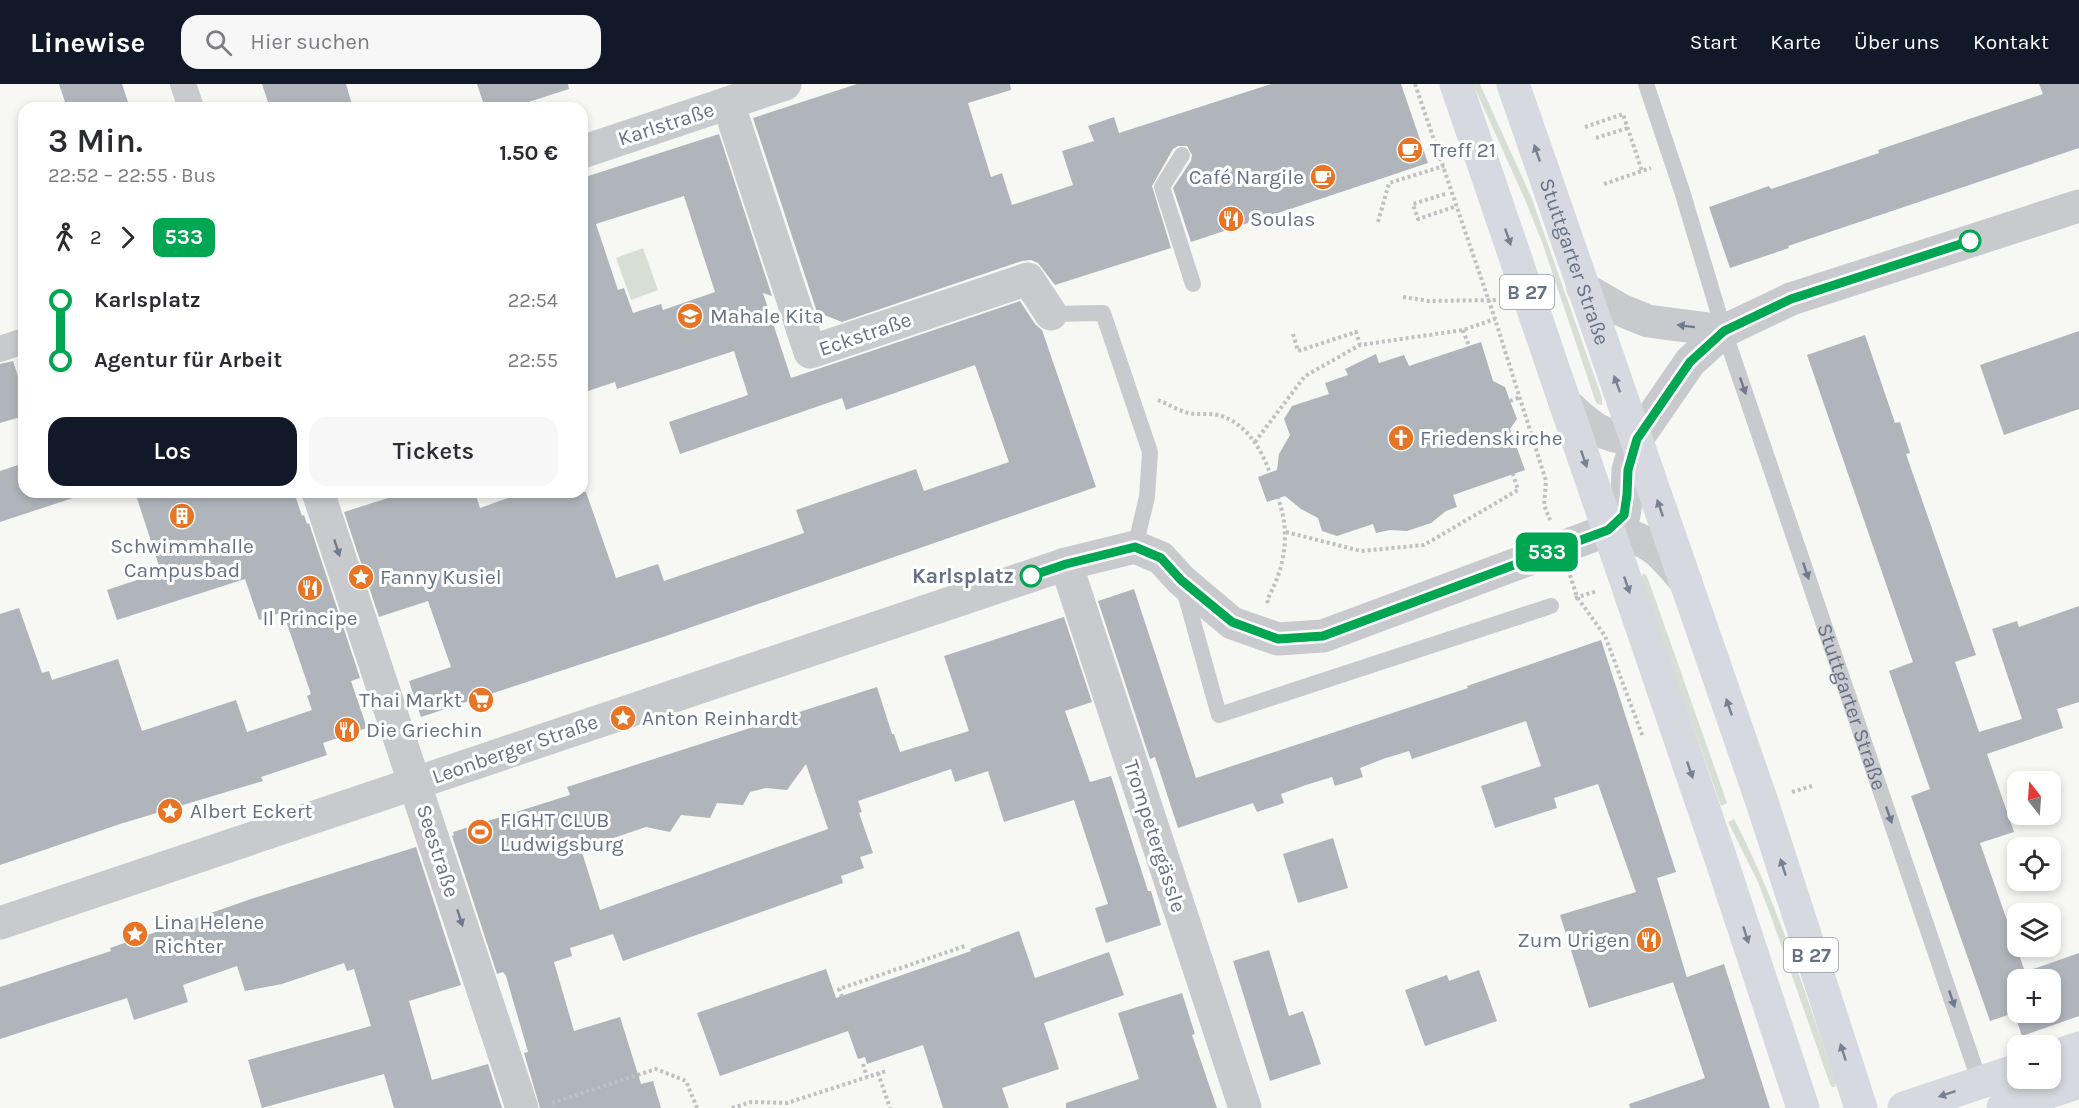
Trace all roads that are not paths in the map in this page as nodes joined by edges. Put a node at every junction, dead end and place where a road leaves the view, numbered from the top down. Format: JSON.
{"nodes":[{"id":1,"x":183,"y":84,"type":"edge"},
{"id":2,"x":785,"y":84,"type":"edge"},
{"id":3,"x":1456,"y":84,"type":"edge"},
{"id":4,"x":1513,"y":84,"type":"edge"},
{"id":5,"x":1646,"y":84,"type":"edge"},
{"id":6,"x":189,"y":102,"type":"edge"},
{"id":7,"x":728,"y":103,"type":"junction"},
{"id":8,"x":588,"y":150,"type":"edge"},
{"id":9,"x":1182,"y":155,"type":"dead end"},
{"id":10,"x":2079,"y":206,"type":"edge"},
{"id":11,"x":1193,"y":284,"type":"dead end"},
{"id":12,"x":1583,"y":288,"type":"junction"},
{"id":13,"x":1050,"y":314,"type":"joint"},
{"id":14,"x":1724,"y":331,"type":"junction"},
{"id":15,"x":18,"y":343,"type":"edge"},
{"id":16,"x":0,"y":349,"type":"edge"},
{"id":17,"x":1565,"y":403,"type":"junction"},
{"id":18,"x":1637,"y":439,"type":"junction"},
{"id":19,"x":320,"y":498,"type":"edge"},
{"id":20,"x":1608,"y":530,"type":"junction"},
{"id":21,"x":1135,"y":547,"type":"junction"},
{"id":22,"x":1066,"y":564,"type":"junction"},
{"id":23,"x":1181,"y":580,"type":"junction"},
{"id":24,"x":1686,"y":583,"type":"junction"},
{"id":25,"x":1551,"y":606,"type":"road end"},
{"id":26,"x":415,"y":783,"type":"junction"},
{"id":27,"x":0,"y":923,"type":"edge"},
{"id":28,"x":2079,"y":1048,"type":"edge"},
{"id":29,"x":2061,"y":1054,"type":"edge"},
{"id":30,"x":2007,"y":1074,"type":"edge"},
{"id":31,"x":2079,"y":1082,"type":"edge"},
{"id":32,"x":1980,"y":1083,"type":"junction"},
{"id":33,"x":535,"y":1106,"type":"edge"},
{"id":34,"x":1245,"y":1108,"type":"edge"},
{"id":35,"x":1803,"y":1108,"type":"edge"},
{"id":36,"x":1861,"y":1108,"type":"edge"},
{"id":37,"x":1904,"y":1108,"type":"edge"},
{"id":38,"x":2003,"y":1108,"type":"edge"}],
"edges":[{"from":1,"to":6,"type":"street"},
{"from":2,"to":7,"type":"street","name":"Karlstraße"},
{"from":3,"to":17,"type":"main road","number":"B 27","one_way":true},
{"from":12,"to":4,"type":"main road","name":"Stuttgarter Straße","number":"B 27","one_way":true},
{"from":5,"to":14,"type":"lane","name":"Stuttgarter Straße"},
{"from":7,"to":8,"type":"street","name":"Karlstraße"},
{"from":7,"to":13,"type":"street","name":"Eckstraße"},
{"from":9,"to":11,"type":"lane"},
{"from":10,"to":14,"type":"street"},
{"from":14,"to":12,"type":"street","one_way":true},
{"from":18,"to":12,"type":"main road","name":"Stuttgarter Straße","number":"B 27","one_way":true},
{"from":13,"to":21,"type":"lane"},
{"from":14,"to":18,"type":"street"},
{"from":14,"to":32,"type":"lane","name":"Stuttgarter Straße","one_way":true},
{"from":15,"to":16,"type":"street"},
{"from":17,"to":18,"type":"street"},
{"from":17,"to":20,"type":"main road","number":"B 27","one_way":true},
{"from":18,"to":20,"type":"street"},
{"from":24,"to":18,"type":"main road","name":"Stuttgarter Straße","number":"B 27","one_way":true},
{"from":19,"to":26,"type":"street","name":"Seestraße","one_way":true},
{"from":20,"to":23,"type":"street"},
{"from":20,"to":24,"type":"street","name":"Stuttgarter Straße"},
{"from":20,"to":35,"type":"main road","number":"B 27","one_way":true},
{"from":21,"to":22,"type":"street","name":"Leonberger Straße"},
{"from":21,"to":23,"type":"street"},
{"from":22,"to":26,"type":"street","name":"Leonberger Straße"},
{"from":22,"to":34,"type":"street","name":"Trompetergässle"},
{"from":23,"to":25,"type":"lane"},
{"from":36,"to":24,"type":"main road","name":"Stuttgarter Straße","number":"B 27","one_way":true},
{"from":26,"to":27,"type":"street","name":"Leonberger Straße"},
{"from":26,"to":33,"type":"street","name":"Seestraße","one_way":true},
{"from":28,"to":29,"type":"main road"},
{"from":30,"to":32,"type":"main road"},
{"from":31,"to":38,"type":"main road"},
{"from":32,"to":37,"type":"main road","one_way":true}]}
